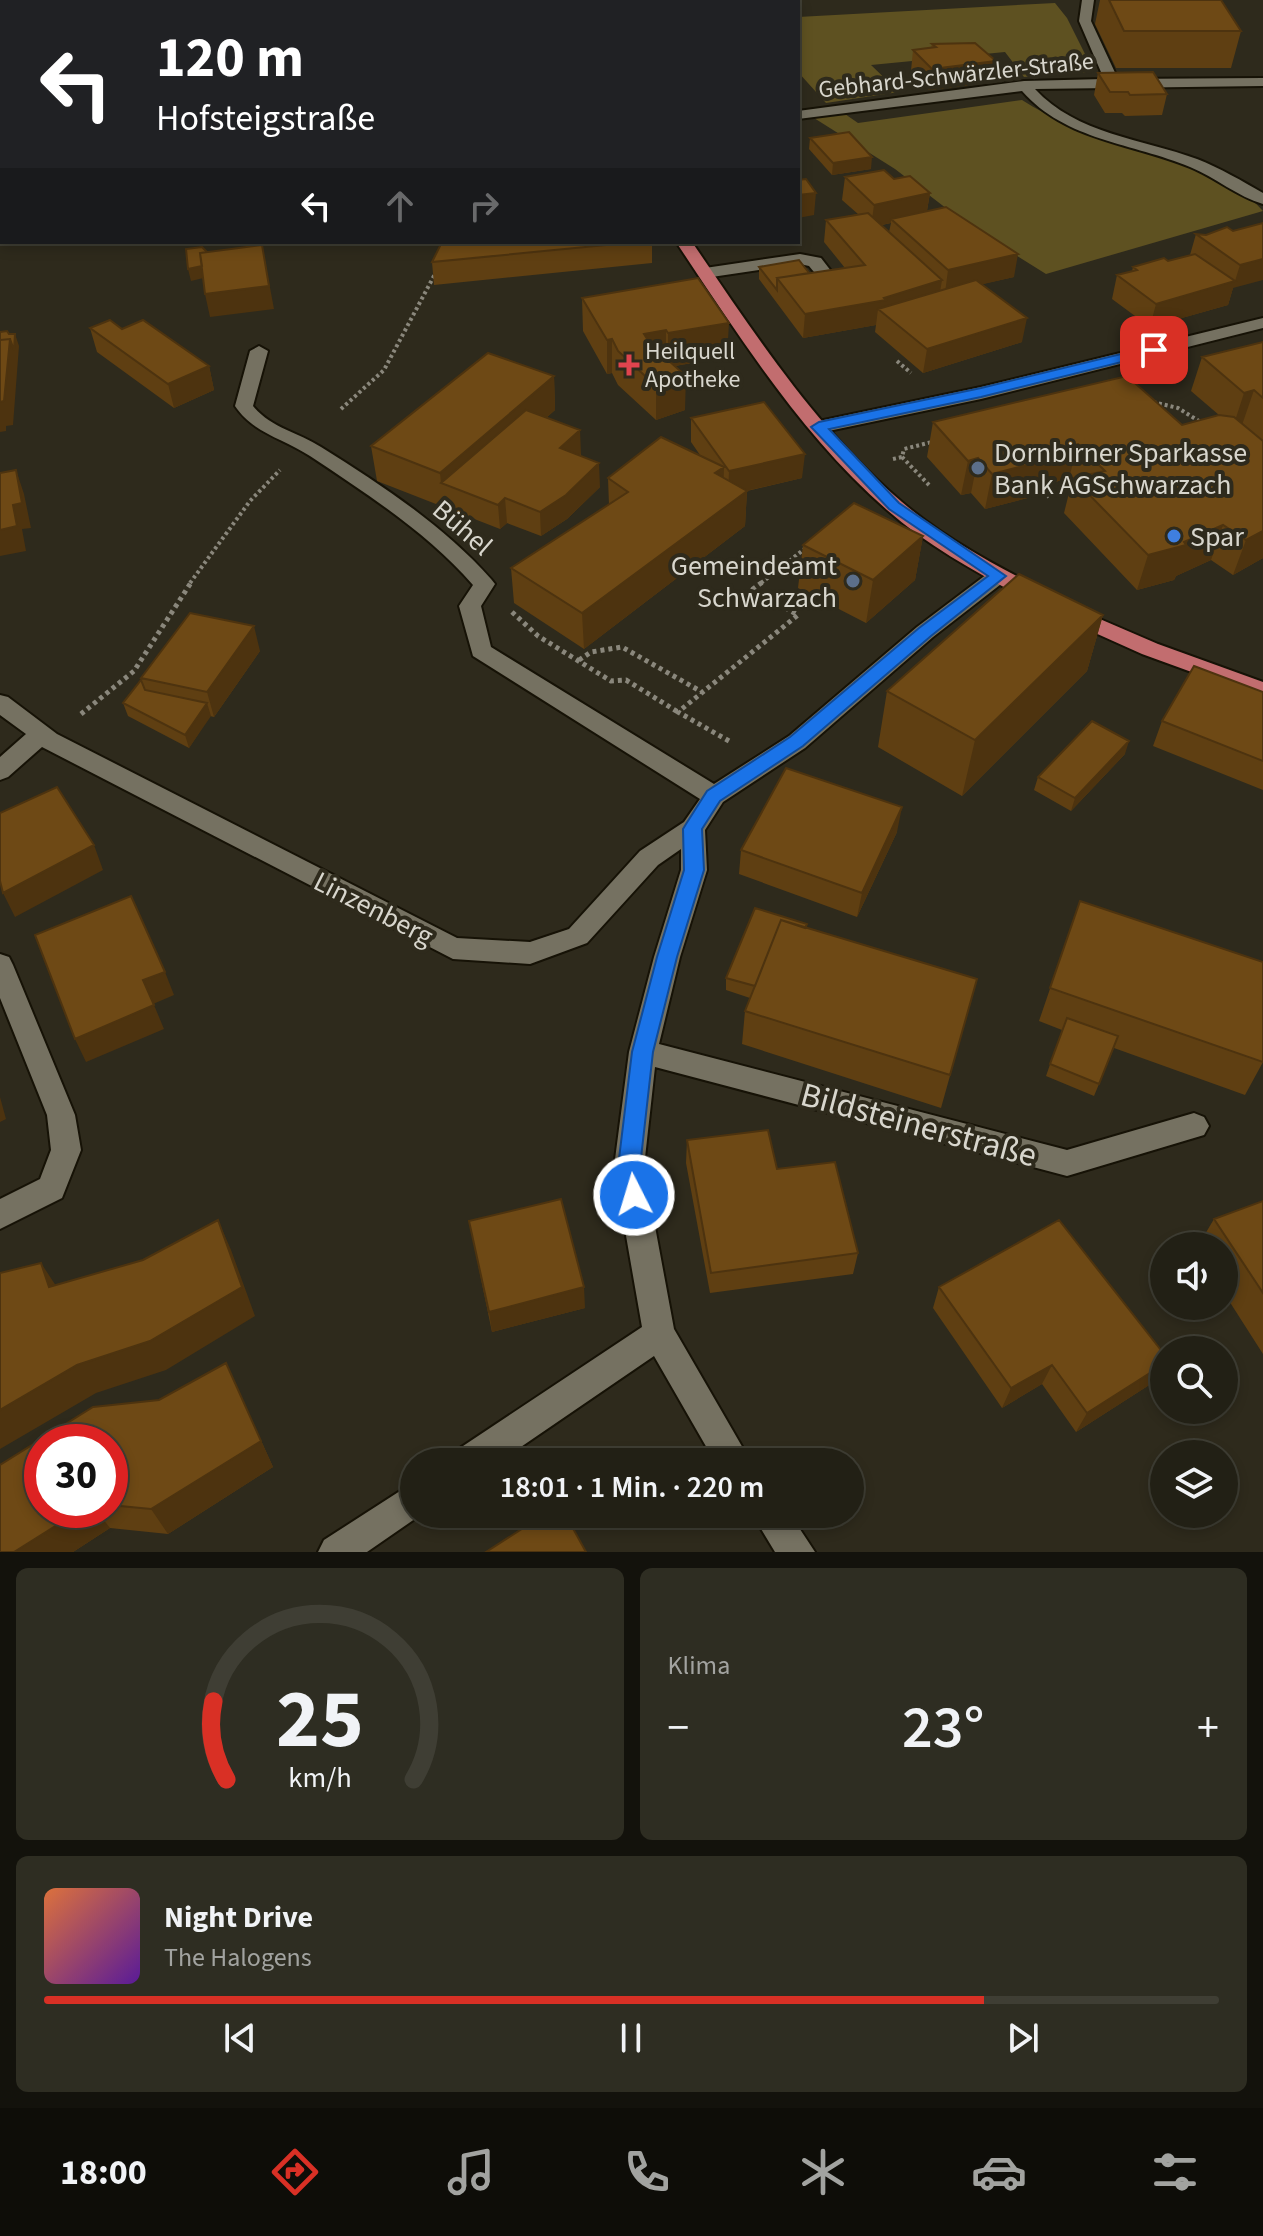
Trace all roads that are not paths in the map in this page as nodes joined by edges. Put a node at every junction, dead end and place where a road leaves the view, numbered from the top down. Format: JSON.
{"nodes":[{"id":1,"x":1088,"y":0,"type":"edge"},
{"id":2,"x":1112,"y":81,"type":"junction"},
{"id":3,"x":1263,"y":82,"type":"edge"},
{"id":4,"x":1024,"y":85,"type":"junction"},
{"id":5,"x":800,"y":115,"type":"edge"},
{"id":6,"x":1263,"y":199,"type":"edge"},
{"id":7,"x":685,"y":244,"type":"edge"},
{"id":8,"x":705,"y":273,"type":"junction"},
{"id":9,"x":830,"y":280,"type":"edge"},
{"id":10,"x":1263,"y":323,"type":"edge"},
{"id":11,"x":259,"y":351,"type":"dead end"},
{"id":12,"x":819,"y":427,"type":"junction"},
{"id":13,"x":998,"y":576,"type":"junction"},
{"id":14,"x":1263,"y":690,"type":"edge"},
{"id":15,"x":0,"y":703,"type":"edge"},
{"id":16,"x":45,"y":737,"type":"junction"},
{"id":17,"x":0,"y":771,"type":"edge"},
{"id":18,"x":714,"y":796,"type":"junction"},
{"id":19,"x":693,"y":829,"type":"junction"},
{"id":20,"x":0,"y":965,"type":"edge"},
{"id":21,"x":643,"y":1052,"type":"junction"},
{"id":22,"x":1194,"y":1126,"type":"dead end"},
{"id":23,"x":0,"y":1215,"type":"edge"},
{"id":24,"x":659,"y":1334,"type":"junction"},
{"id":25,"x":490,"y":1448,"type":"edge"},
{"id":26,"x":726,"y":1448,"type":"edge"},
{"id":27,"x":400,"y":1509,"type":"edge"},
{"id":28,"x":779,"y":1528,"type":"edge"},
{"id":29,"x":336,"y":1552,"type":"edge"},
{"id":30,"x":797,"y":1552,"type":"edge"}],
"edges":[{"from":1,"to":2,"type":"street"},
{"from":2,"to":3,"type":"street","name":"Gebhard-Schwärzler-Straße"},
{"from":2,"to":4,"type":"street","name":"Gebhard-Schwärzler-Straße"},
{"from":4,"to":5,"type":"street","name":"Gebhard-Schwärzler-Straße"},
{"from":4,"to":6,"type":"street"},
{"from":7,"to":8,"type":"main road"},
{"from":8,"to":9,"type":"street"},
{"from":8,"to":12,"type":"main road"},
{"from":10,"to":12,"type":"street"},
{"from":11,"to":18,"type":"street","name":"Bühel"},
{"from":12,"to":13,"type":"main road"},
{"from":13,"to":14,"type":"main road"},
{"from":13,"to":18,"type":"street"},
{"from":15,"to":16,"type":"street","name":"Linzenberg"},
{"from":16,"to":17,"type":"street"},
{"from":16,"to":19,"type":"street","name":"Linzenberg"},
{"from":18,"to":19,"type":"street"},
{"from":19,"to":21,"type":"street"},
{"from":20,"to":23,"type":"street"},
{"from":21,"to":22,"type":"street","name":"Bildsteinerstraße"},
{"from":21,"to":24,"type":"street"},
{"from":24,"to":25,"type":"street"},
{"from":24,"to":26,"type":"street"},
{"from":27,"to":29,"type":"street"},
{"from":28,"to":30,"type":"street"}]}
